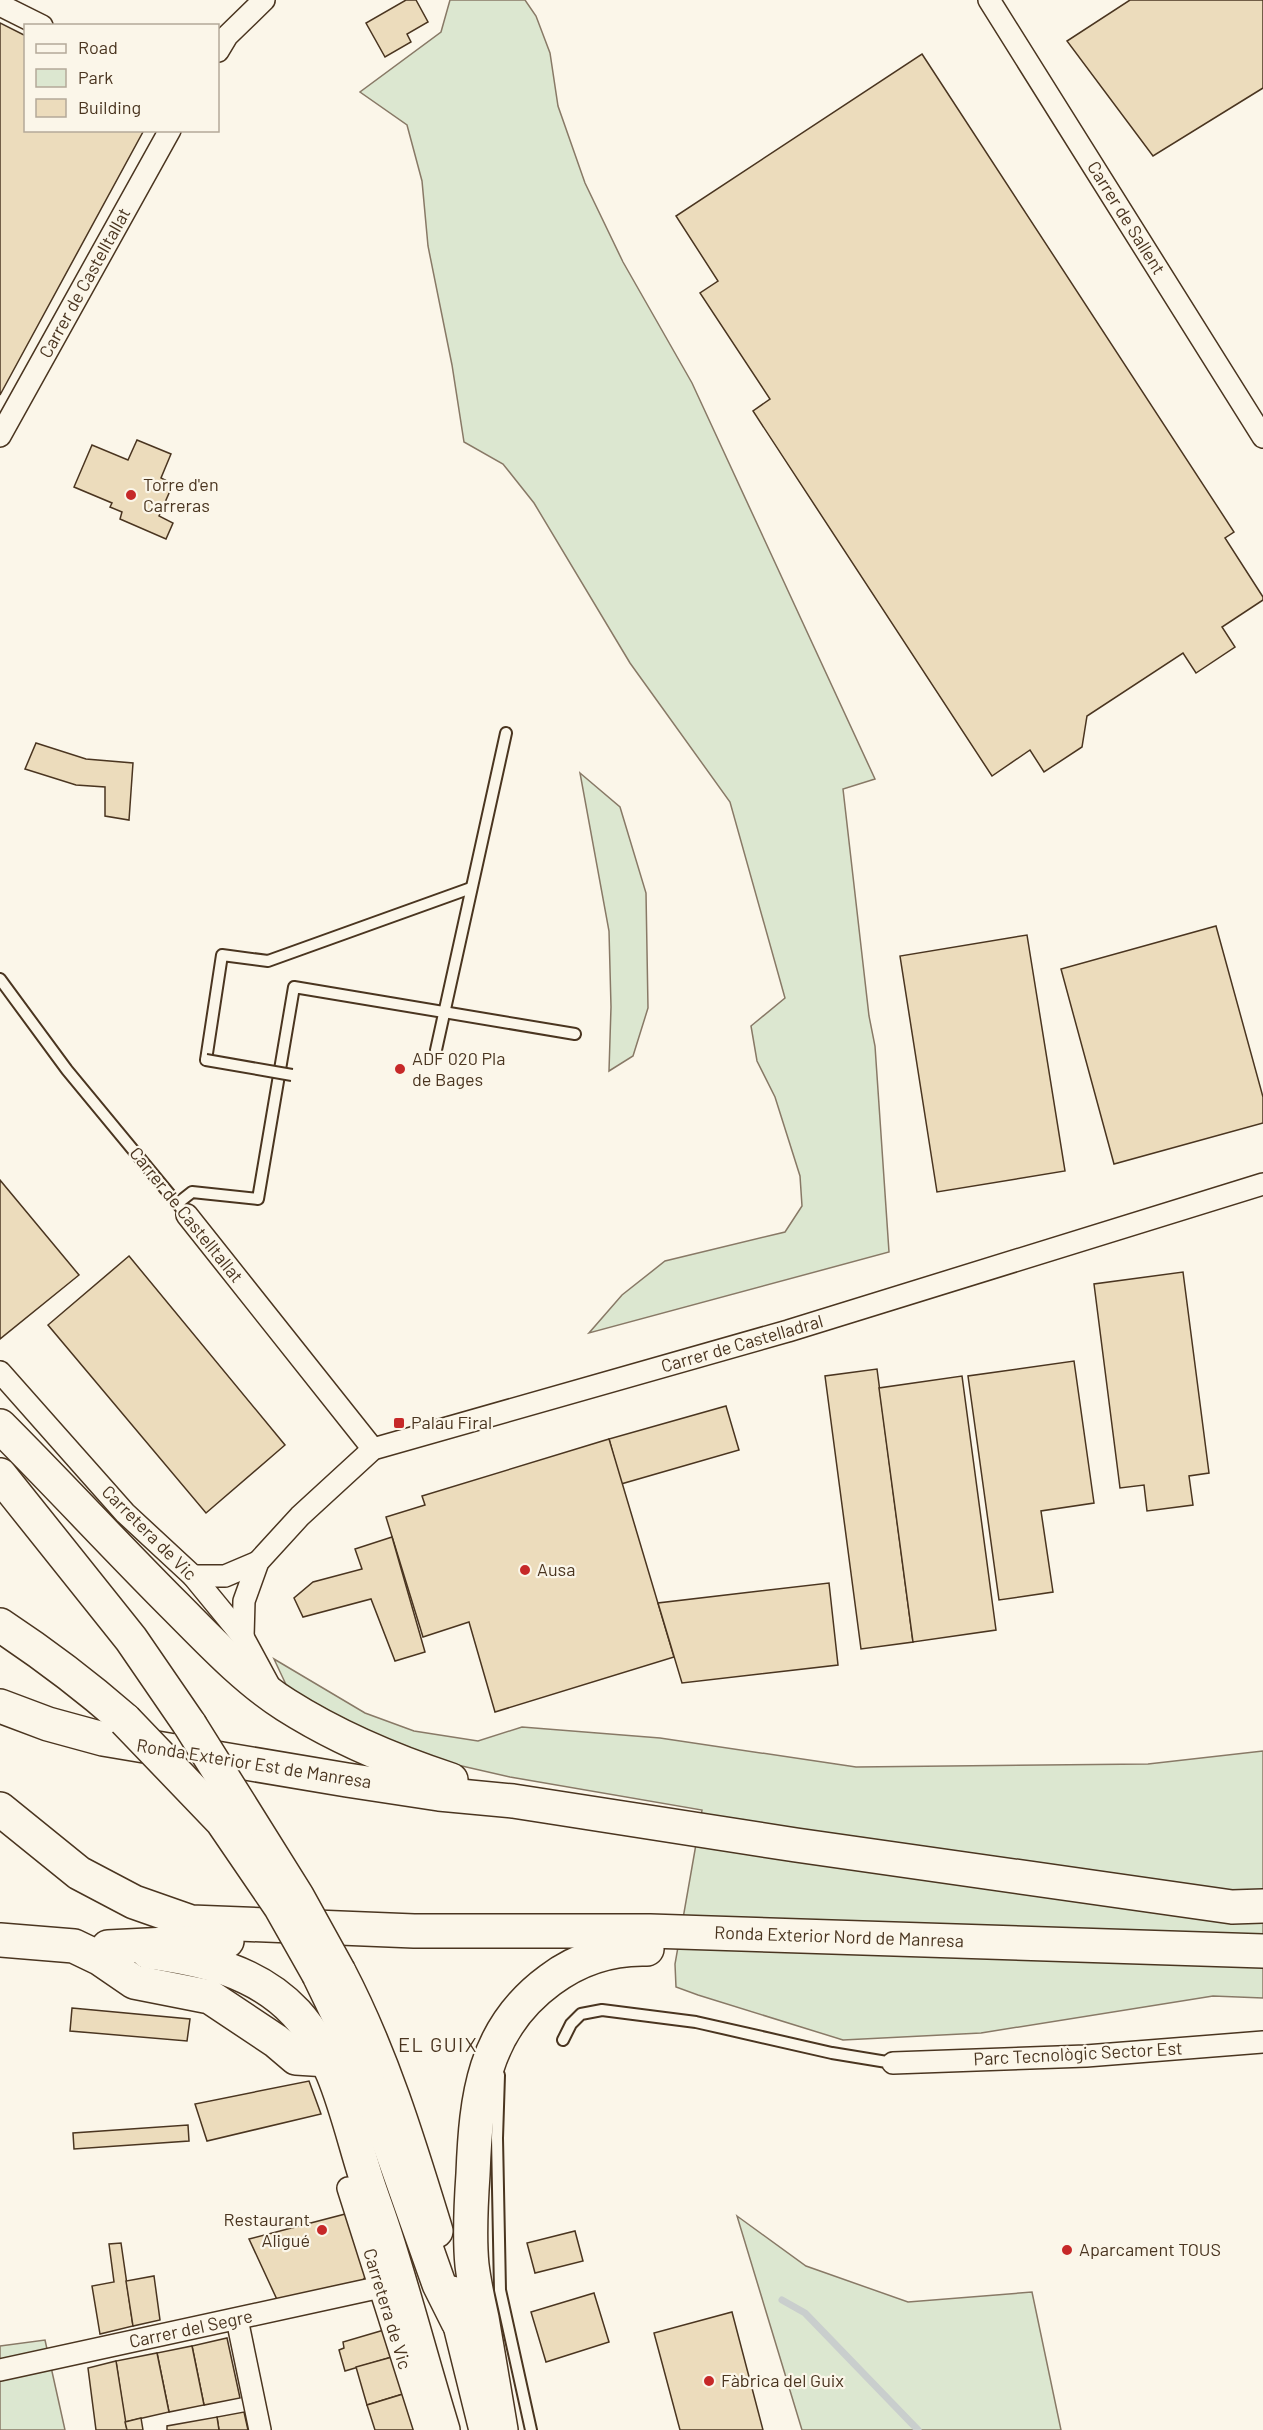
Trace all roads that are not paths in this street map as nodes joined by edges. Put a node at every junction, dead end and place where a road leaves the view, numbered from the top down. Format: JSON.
{"nodes":[{"id":1,"x":264,"y":0,"type":"edge"},
{"id":2,"x":989,"y":0,"type":"edge"},
{"id":3,"x":0,"y":5,"type":"edge"},
{"id":4,"x":38,"y":24,"type":"edge"},
{"id":5,"x":219,"y":49,"type":"edge"},
{"id":6,"x":169,"y":132,"type":"edge"},
{"id":7,"x":0,"y":436,"type":"edge"},
{"id":8,"x":1263,"y":437,"type":"edge"},
{"id":9,"x":506,"y":733,"type":"dead end"},
{"id":10,"x":471,"y":888,"type":"junction"},
{"id":11,"x":0,"y":979,"type":"edge"},
{"id":12,"x":444,"y":1012,"type":"junction"},
{"id":13,"x":575,"y":1034,"type":"dead end"},
{"id":14,"x":436,"y":1050,"type":"dead end"},
{"id":15,"x":292,"y":1075,"type":"dead end"},
{"id":16,"x":1263,"y":1184,"type":"edge"},
{"id":17,"x":182,"y":1209,"type":"junction"},
{"id":18,"x":0,"y":1372,"type":"edge"},
{"id":19,"x":0,"y":1426,"type":"edge"},
{"id":20,"x":373,"y":1449,"type":"junction"},
{"id":21,"x":0,"y":1475,"type":"edge"},
{"id":22,"x":258,"y":1562,"type":"junction"},
{"id":23,"x":193,"y":1576,"type":"junction"},
{"id":24,"x":0,"y":1625,"type":"edge"},
{"id":25,"x":243,"y":1637,"type":"junction"},
{"id":26,"x":285,"y":1704,"type":"junction"},
{"id":27,"x":0,"y":1706,"type":"edge"},
{"id":28,"x":513,"y":1801,"type":"junction"},
{"id":29,"x":0,"y":1809,"type":"edge"},
{"id":30,"x":1263,"y":1906,"type":"edge"},
{"id":31,"x":414,"y":1931,"type":"junction"},
{"id":32,"x":849,"y":1937,"type":"junction"},
{"id":33,"x":0,"y":1940,"type":"edge"},
{"id":34,"x":1263,"y":1951,"type":"edge"},
{"id":35,"x":329,"y":1974,"type":"junction"},
{"id":36,"x":563,"y":2040,"type":"dead end"},
{"id":37,"x":496,"y":2042,"type":"junction"},
{"id":38,"x":1263,"y":2043,"type":"edge"},
{"id":39,"x":328,"y":2060,"type":"junction"},
{"id":40,"x":893,"y":2063,"type":"joint"},
{"id":41,"x":348,"y":2188,"type":"dead end"},
{"id":42,"x":381,"y":2288,"type":"junction"},
{"id":43,"x":237,"y":2319,"type":"junction"},
{"id":44,"x":0,"y":2370,"type":"edge"},
{"id":45,"x":260,"y":2430,"type":"edge"},
{"id":46,"x":425,"y":2430,"type":"edge"},
{"id":47,"x":442,"y":2430,"type":"edge"},
{"id":48,"x":486,"y":2430,"type":"edge"},
{"id":49,"x":501,"y":2430,"type":"edge"},
{"id":50,"x":531,"y":2430,"type":"edge"}],
"edges":[{"from":1,"to":5,"type":"street"},
{"from":2,"to":8,"type":"street","name":"Carrer de Sallent"},
{"from":3,"to":4,"type":"street"},
{"from":6,"to":7,"type":"street","name":"Carrer de Castelltallat"},
{"from":9,"to":10,"type":"lane"},
{"from":10,"to":12,"type":"lane"},
{"from":10,"to":15,"type":"lane","bridge":true},
{"from":11,"to":17,"type":"lane","name":"Carrer de Castelltallat"},
{"from":12,"to":13,"type":"lane"},
{"from":12,"to":14,"type":"lane"},
{"from":12,"to":17,"type":"lane"},
{"from":16,"to":20,"type":"street","name":"Carrer de Castelladral"},
{"from":17,"to":20,"type":"street","name":"Carrer de Castelltallat"},
{"from":18,"to":23,"type":"street","name":"Carretera de Vic"},
{"from":19,"to":26,"type":"main road"},
{"from":20,"to":22,"type":"street","name":"Carrer de Castelladral"},
{"from":21,"to":35,"type":"main road","bridge":true},
{"from":22,"to":23,"type":"street","name":"Carrer de Castelladral"},
{"from":22,"to":25,"type":"street","name":"Carrer de Castelladral"},
{"from":23,"to":25,"type":"street","name":"Carretera de Vic"},
{"from":24,"to":35,"type":"main road","bridge":true},
{"from":25,"to":26,"type":"street","name":"Carretera de Vic"},
{"from":26,"to":28,"type":"main road"},
{"from":27,"to":28,"type":"main road","name":"Ronda Exterior Est de Manresa"},
{"from":28,"to":30,"type":"main road"},
{"from":29,"to":31,"type":"main road"},
{"from":31,"to":32,"type":"main road","name":"Ronda Exterior Nord de Manresa"},
{"from":31,"to":39,"type":"main road"},
{"from":32,"to":34,"type":"main road","name":"Ronda Exterior Nord de Manresa"},
{"from":32,"to":37,"type":"main road"},
{"from":33,"to":39,"type":"main road"},
{"from":35,"to":48,"type":"main road"},
{"from":36,"to":40,"type":"lane"},
{"from":37,"to":49,"type":"main road"},
{"from":37,"to":50,"type":"lane"},
{"from":38,"to":40,"type":"street","name":"Parc Tecnològic Sector Est"},
{"from":39,"to":47,"type":"main road"},
{"from":41,"to":42,"type":"street","name":"Carretera de Vic"},
{"from":42,"to":43,"type":"street","name":"Carrer del Segre"},
{"from":42,"to":46,"type":"street","name":"Carretera de Vic"},
{"from":43,"to":44,"type":"street","name":"Carrer del Segre"},
{"from":43,"to":45,"type":"street"}]}
